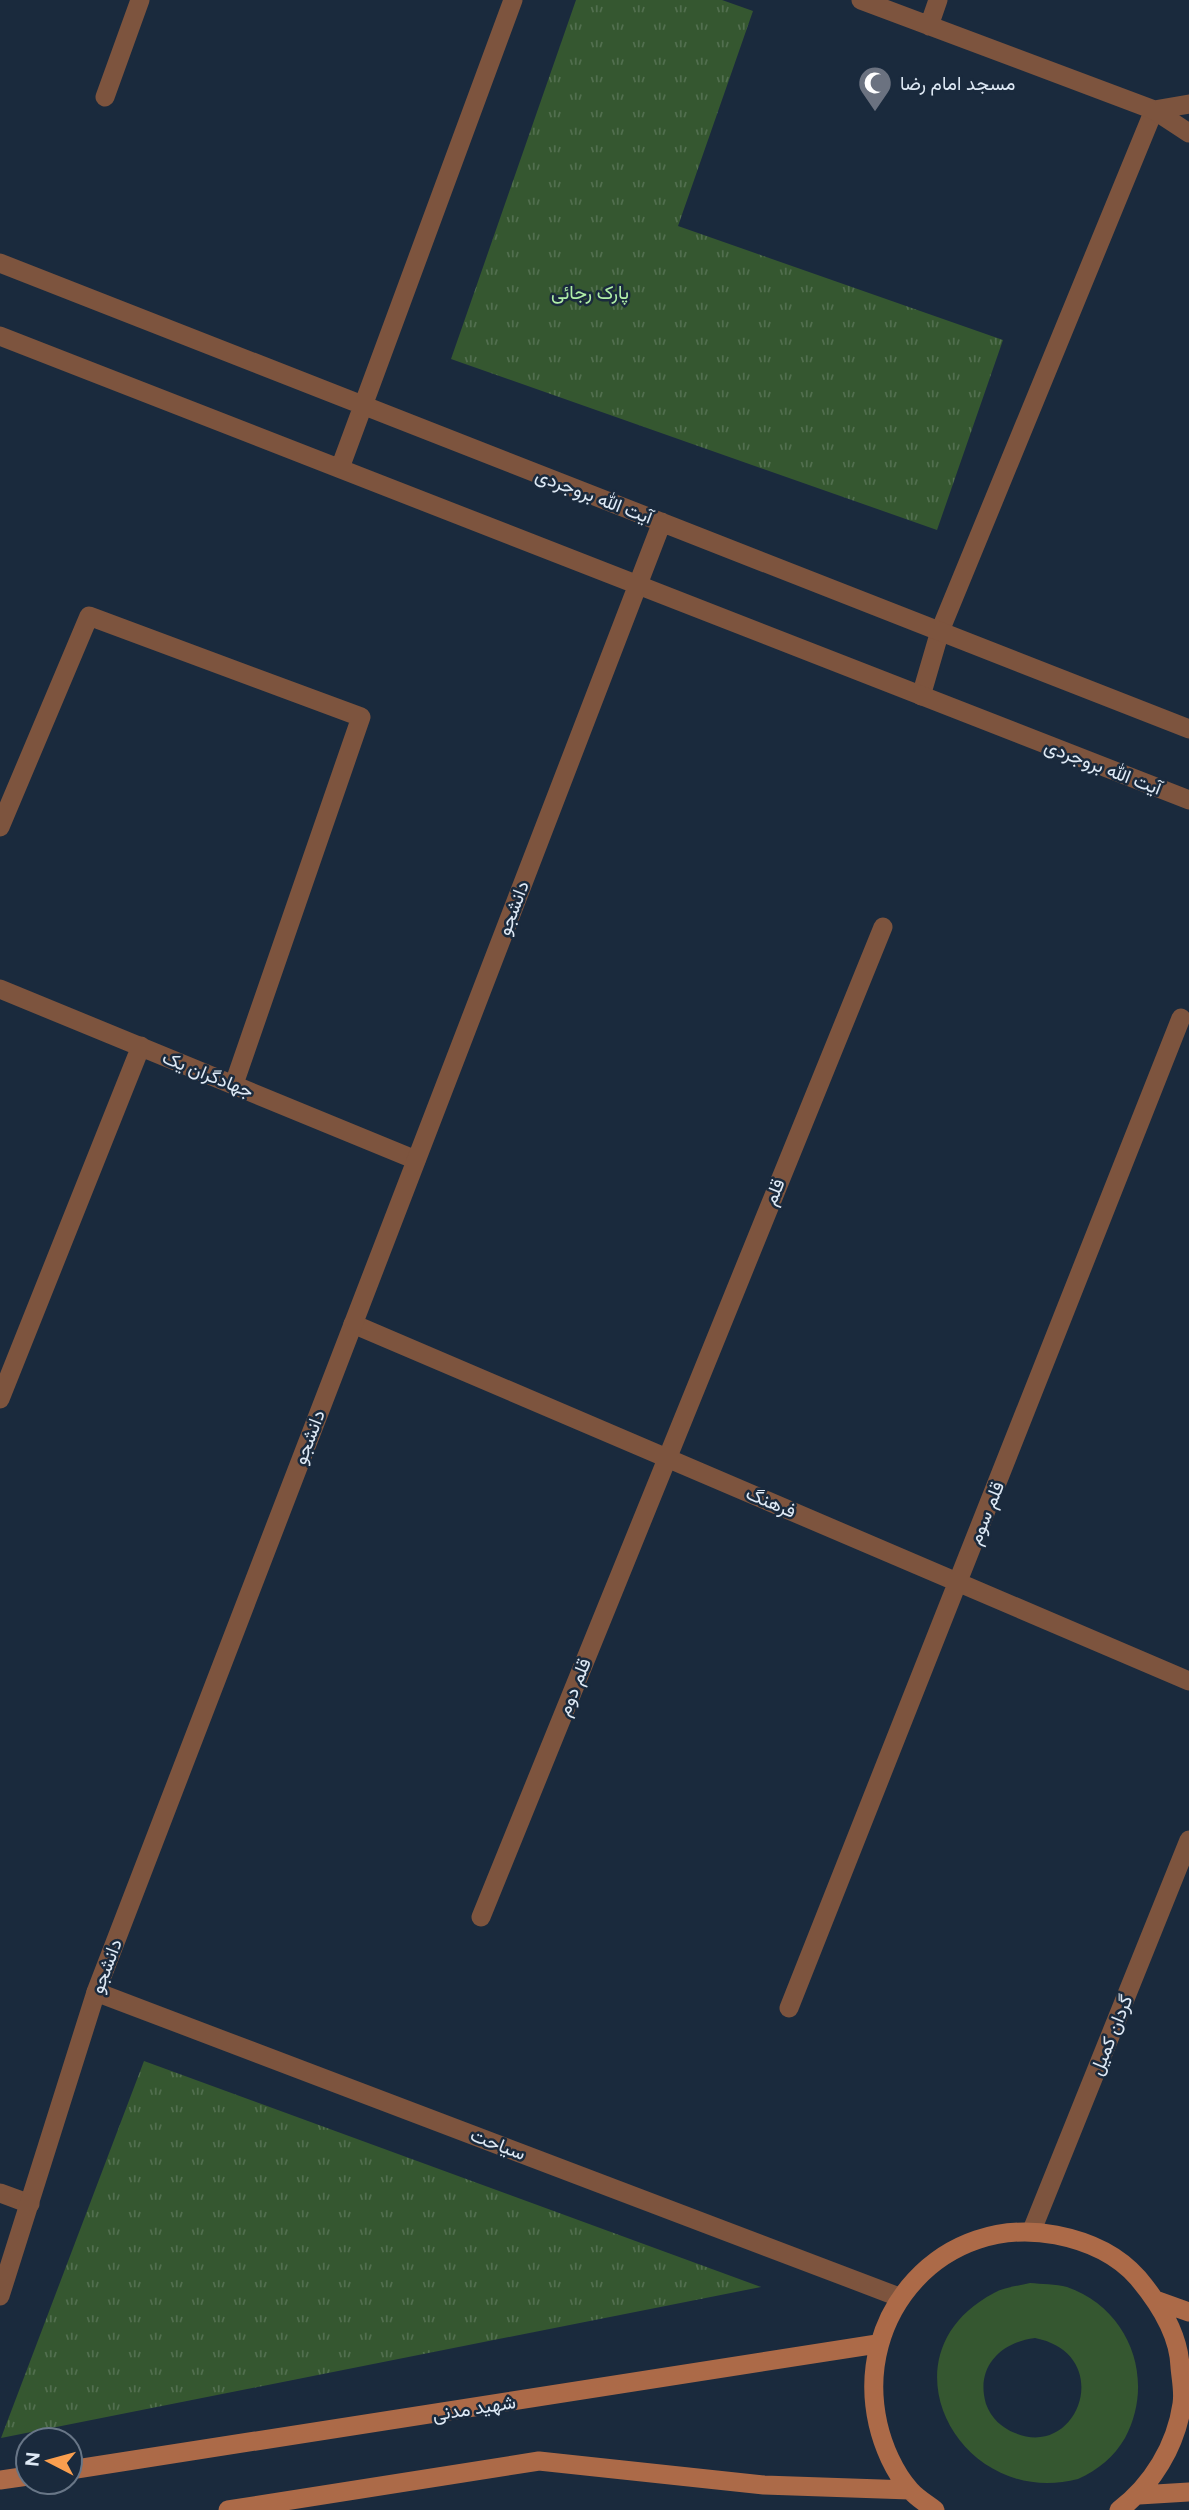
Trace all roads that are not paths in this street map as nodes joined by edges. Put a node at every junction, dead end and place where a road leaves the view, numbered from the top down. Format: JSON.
{"nodes":[{"id":1,"x":140,"y":0,"type":"edge"},
{"id":2,"x":513,"y":0,"type":"edge"},
{"id":3,"x":863,"y":0,"type":"edge"},
{"id":4,"x":938,"y":0,"type":"edge"},
{"id":5,"x":929,"y":26,"type":"junction"},
{"id":6,"x":105,"y":97,"type":"dead end"},
{"id":7,"x":1189,"y":104,"type":"edge"},
{"id":8,"x":1154,"y":110,"type":"junction"},
{"id":9,"x":1189,"y":133,"type":"edge"},
{"id":10,"x":0,"y":263,"type":"edge"},
{"id":11,"x":0,"y":336,"type":"edge"},
{"id":12,"x":363,"y":405,"type":"junction"},
{"id":13,"x":340,"y":468,"type":"junction"},
{"id":14,"x":662,"y":522,"type":"junction"},
{"id":15,"x":638,"y":585,"type":"junction"},
{"id":16,"x":940,"y":631,"type":"junction"},
{"id":17,"x":921,"y":696,"type":"junction"},
{"id":18,"x":1189,"y":729,"type":"edge"},
{"id":19,"x":1189,"y":800,"type":"edge"},
{"id":20,"x":0,"y":827,"type":"edge"},
{"id":21,"x":883,"y":927,"type":"dead end"},
{"id":22,"x":0,"y":989,"type":"edge"},
{"id":23,"x":1181,"y":1018,"type":"dead end"},
{"id":24,"x":141,"y":1046,"type":"junction"},
{"id":25,"x":234,"y":1084,"type":"junction"},
{"id":26,"x":416,"y":1160,"type":"junction"},
{"id":27,"x":353,"y":1324,"type":"junction"},
{"id":28,"x":0,"y":1399,"type":"edge"},
{"id":29,"x":666,"y":1457,"type":"junction"},
{"id":30,"x":958,"y":1582,"type":"junction"},
{"id":31,"x":1189,"y":1681,"type":"edge"},
{"id":32,"x":1189,"y":1840,"type":"edge"},
{"id":33,"x":481,"y":1917,"type":"dead end"},
{"id":34,"x":96,"y":1992,"type":"junction"},
{"id":35,"x":789,"y":2008,"type":"dead end"},
{"id":36,"x":0,"y":2193,"type":"edge"},
{"id":37,"x":30,"y":2204,"type":"junction"},
{"id":38,"x":1032,"y":2230,"type":"junction"},
{"id":39,"x":0,"y":2296,"type":"edge"},
{"id":40,"x":899,"y":2297,"type":"junction"},
{"id":41,"x":1158,"y":2301,"type":"junction"},
{"id":42,"x":1189,"y":2312,"type":"edge"},
{"id":43,"x":877,"y":2344,"type":"junction"},
{"id":44,"x":84,"y":2468,"type":"edge"},
{"id":45,"x":910,"y":2490,"type":"junction"},
{"id":46,"x":1189,"y":2492,"type":"edge"},
{"id":47,"x":1139,"y":2496,"type":"junction"},
{"id":48,"x":228,"y":2510,"type":"edge"},
{"id":49,"x":934,"y":2510,"type":"edge"},
{"id":50,"x":1119,"y":2510,"type":"edge"}],
"edges":[{"from":1,"to":6,"type":"street"},
{"from":2,"to":12,"type":"street"},
{"from":3,"to":5,"type":"street"},
{"from":4,"to":5,"type":"street"},
{"from":5,"to":8,"type":"street"},
{"from":7,"to":8,"type":"street"},
{"from":8,"to":9,"type":"street"},
{"from":8,"to":16,"type":"street"},
{"from":10,"to":12,"type":"street","name":"آیت الله بروجردی"},
{"from":11,"to":13,"type":"street","name":"آیت الله بروجردی"},
{"from":12,"to":13,"type":"street"},
{"from":12,"to":14,"type":"street","name":"آیت الله بروجردی"},
{"from":13,"to":15,"type":"street","name":"آیت الله بروجردی"},
{"from":14,"to":15,"type":"street","name":"دانشجو"},
{"from":14,"to":16,"type":"street","name":"آیت الله بروجردی"},
{"from":15,"to":17,"type":"street","name":"آیت الله بروجردی"},
{"from":15,"to":26,"type":"street","name":"دانشجو"},
{"from":16,"to":17,"type":"street"},
{"from":16,"to":18,"type":"street","name":"آیت الله بروجردی"},
{"from":17,"to":19,"type":"street","name":"آیت الله بروجردی"},
{"from":20,"to":25,"type":"street"},
{"from":21,"to":29,"type":"street","name":"قلم"},
{"from":22,"to":24,"type":"street","name":"جهادگران یک"},
{"from":23,"to":30,"type":"street","name":"قلم سوم"},
{"from":24,"to":25,"type":"street","name":"جهادگران یک"},
{"from":24,"to":28,"type":"street"},
{"from":25,"to":26,"type":"street","name":"جهادگران یک"},
{"from":26,"to":27,"type":"street","name":"دانشجو"},
{"from":27,"to":29,"type":"street","name":"فرهنگ"},
{"from":27,"to":34,"type":"street","name":"دانشجو"},
{"from":29,"to":30,"type":"street","name":"فرهنگ"},
{"from":29,"to":33,"type":"street","name":"قلم دوم"},
{"from":30,"to":31,"type":"street","name":"فرهنگ"},
{"from":30,"to":35,"type":"street","name":"قلم سوم"},
{"from":32,"to":38,"type":"street","name":"گردان کمیل"},
{"from":34,"to":37,"type":"street","name":"دانشجو"},
{"from":34,"to":40,"type":"street","name":"سیاحت"},
{"from":36,"to":37,"type":"street"},
{"from":37,"to":39,"type":"street","name":"دانشجو"},
{"from":38,"to":40,"type":"main road"},
{"from":38,"to":41,"type":"main road"},
{"from":40,"to":43,"type":"main road"},
{"from":41,"to":42,"type":"main road"},
{"from":41,"to":47,"type":"main road"},
{"from":43,"to":44,"type":"main road","name":"شهید مدنی"},
{"from":43,"to":45,"type":"main road"},
{"from":45,"to":48,"type":"main road"},
{"from":45,"to":49,"type":"main road"},
{"from":46,"to":47,"type":"main road"},
{"from":47,"to":50,"type":"main road"}]}
